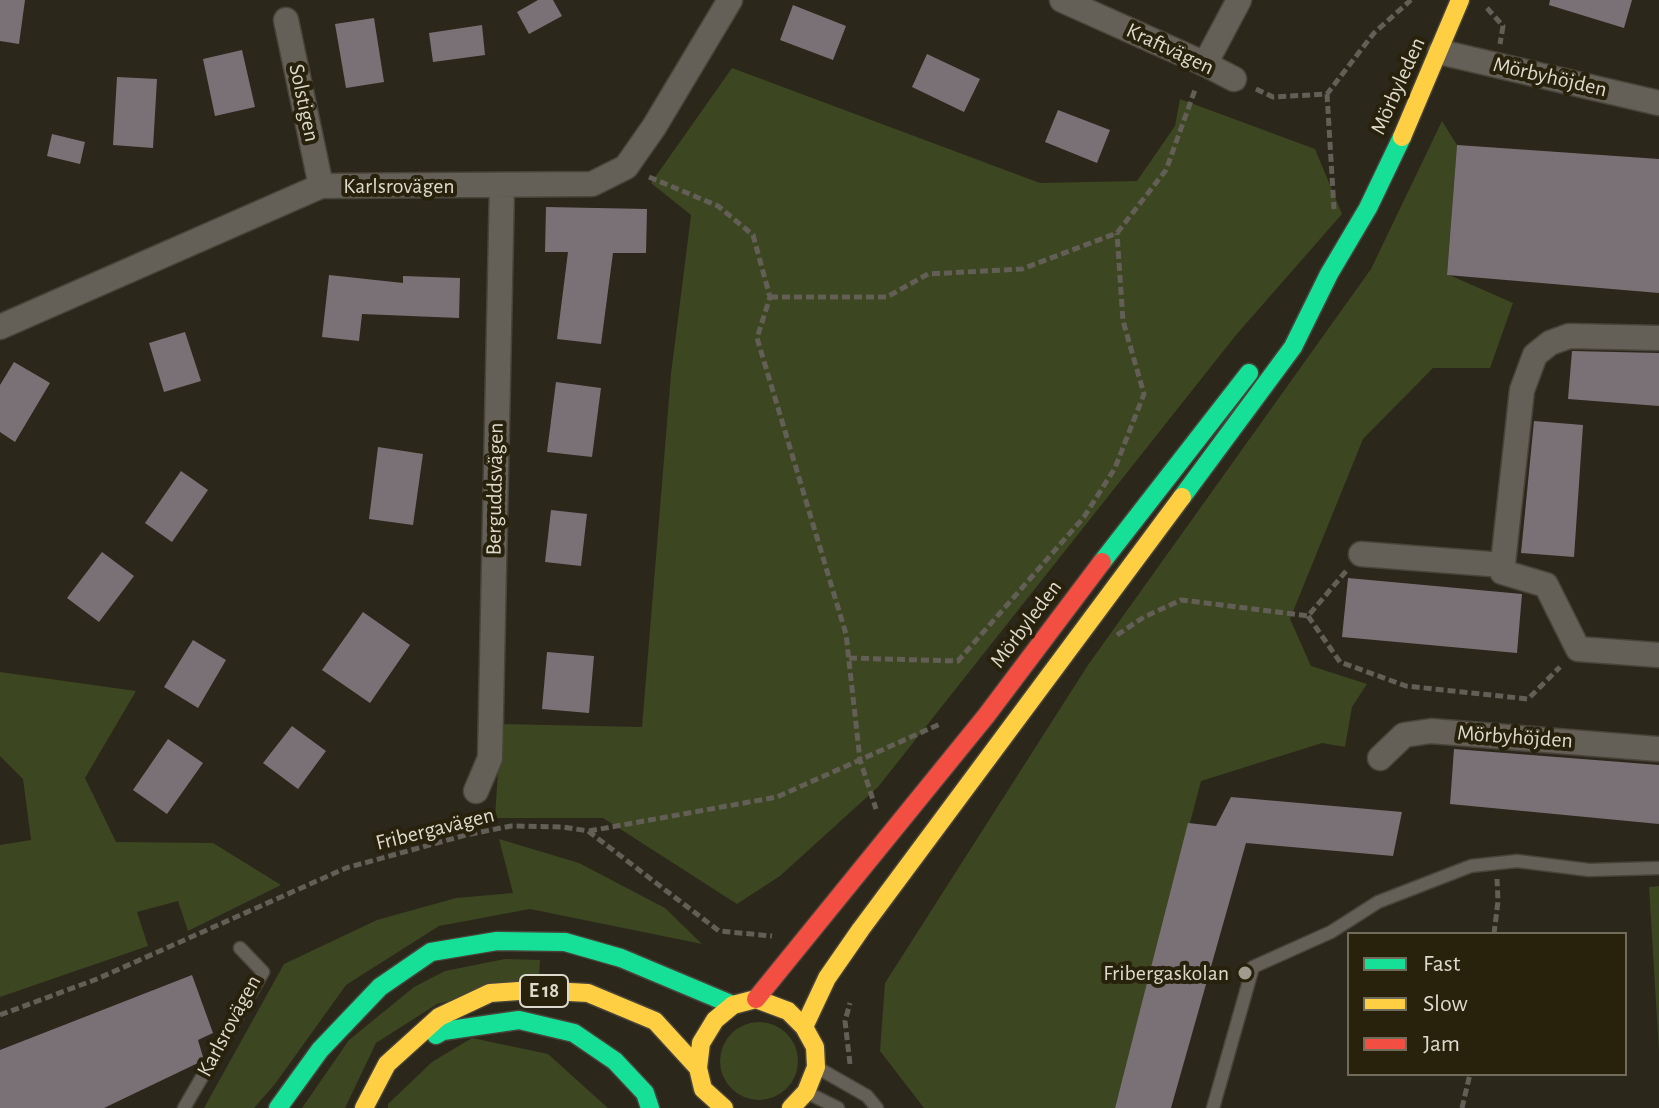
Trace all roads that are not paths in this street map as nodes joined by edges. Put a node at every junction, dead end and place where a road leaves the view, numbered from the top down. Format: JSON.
{"nodes":[{"id":1,"x":730,"y":0,"type":"edge"},
{"id":2,"x":1062,"y":0,"type":"edge"},
{"id":3,"x":1239,"y":0,"type":"edge"},
{"id":4,"x":1460,"y":0,"type":"edge"},
{"id":5,"x":286,"y":20,"type":"dead end"},
{"id":6,"x":1440,"y":52,"type":"junction"},
{"id":7,"x":1205,"y":64,"type":"junction"},
{"id":8,"x":1234,"y":79,"type":"road end"},
{"id":9,"x":1659,"y":103,"type":"edge"},
{"id":10,"x":502,"y":185,"type":"junction"},
{"id":11,"x":321,"y":186,"type":"junction"},
{"id":12,"x":1329,"y":274,"type":"junction"},
{"id":13,"x":0,"y":327,"type":"edge"},
{"id":14,"x":1280,"y":334,"type":"dead end"},
{"id":15,"x":1659,"y":338,"type":"edge"},
{"id":16,"x":1261,"y":358,"type":"dead end"},
{"id":17,"x":1361,"y":554,"type":"road end"},
{"id":18,"x":1503,"y":565,"type":"junction"},
{"id":19,"x":1659,"y":655,"type":"edge"},
{"id":20,"x":1659,"y":749,"type":"edge"},
{"id":21,"x":1380,"y":758,"type":"dead end"},
{"id":22,"x":476,"y":791,"type":"dead end"},
{"id":23,"x":1659,"y":868,"type":"edge"},
{"id":24,"x":240,"y":948,"type":"dead end"},
{"id":25,"x":756,"y":999,"type":"junction"},
{"id":26,"x":733,"y":1005,"type":"junction"},
{"id":27,"x":804,"y":1027,"type":"junction"},
{"id":28,"x":387,"y":1064,"type":"junction"},
{"id":29,"x":816,"y":1067,"type":"junction"},
{"id":30,"x":698,"y":1068,"type":"junction"},
{"id":31,"x":703,"y":1089,"type":"junction"},
{"id":32,"x":806,"y":1092,"type":"junction"},
{"id":33,"x":867,"y":1096,"type":"junction"},
{"id":34,"x":184,"y":1108,"type":"edge"},
{"id":35,"x":278,"y":1108,"type":"edge"},
{"id":36,"x":364,"y":1108,"type":"edge"},
{"id":37,"x":650,"y":1108,"type":"edge"},
{"id":38,"x":699,"y":1108,"type":"edge"},
{"id":39,"x":724,"y":1108,"type":"edge"},
{"id":40,"x":791,"y":1108,"type":"edge"},
{"id":41,"x":838,"y":1108,"type":"edge"},
{"id":42,"x":877,"y":1108,"type":"edge"},
{"id":43,"x":889,"y":1108,"type":"edge"},
{"id":44,"x":1213,"y":1108,"type":"edge"}],
"edges":[{"from":1,"to":10,"type":"street","name":"Karlsrovägen"},
{"from":2,"to":7,"type":"street","name":"Kraftvägen"},
{"from":3,"to":7,"type":"street"},
{"from":4,"to":6,"type":"main road","name":"Mörbyleden"},
{"from":5,"to":11,"type":"street","name":"Solstigen"},
{"from":6,"to":9,"type":"street","name":"Mörbyhöjden"},
{"from":6,"to":12,"type":"main road","name":"Mörbyleden"},
{"from":7,"to":8,"type":"street","name":"Kraftvägen"},
{"from":10,"to":11,"type":"street","name":"Karlsrovägen"},
{"from":10,"to":22,"type":"street","name":"Berguddsvägen"},
{"from":11,"to":13,"type":"street","name":"Karlsrovägen"},
{"from":12,"to":14,"type":"main road","name":"Mörbyleden"},
{"from":12,"to":27,"type":"main road","name":"Mörbyleden"},
{"from":15,"to":18,"type":"street"},
{"from":16,"to":25,"type":"main road","name":"Mörbyleden"},
{"from":17,"to":18,"type":"street"},
{"from":18,"to":19,"type":"street"},
{"from":20,"to":21,"type":"street","name":"Mörbyhöjden"},
{"from":23,"to":44,"type":"lane"},
{"from":24,"to":34,"type":"lane","name":"Karlsrovägen"},
{"from":25,"to":26,"type":"main road"},
{"from":25,"to":27,"type":"main road"},
{"from":26,"to":30,"type":"main road"},
{"from":26,"to":35,"type":"main road"},
{"from":27,"to":29,"type":"main road"},
{"from":28,"to":30,"type":"main road","number":"E 18"},
{"from":28,"to":36,"type":"main road","number":"E 18"},
{"from":28,"to":37,"type":"main road","number":"E 18"},
{"from":29,"to":32,"type":"main road"},
{"from":29,"to":33,"type":"lane"},
{"from":30,"to":31,"type":"main road"},
{"from":31,"to":38,"type":"main road"},
{"from":31,"to":39,"type":"main road"},
{"from":32,"to":40,"type":"main road"},
{"from":32,"to":41,"type":"lane"},
{"from":33,"to":42,"type":"lane"},
{"from":33,"to":43,"type":"lane"}]}
